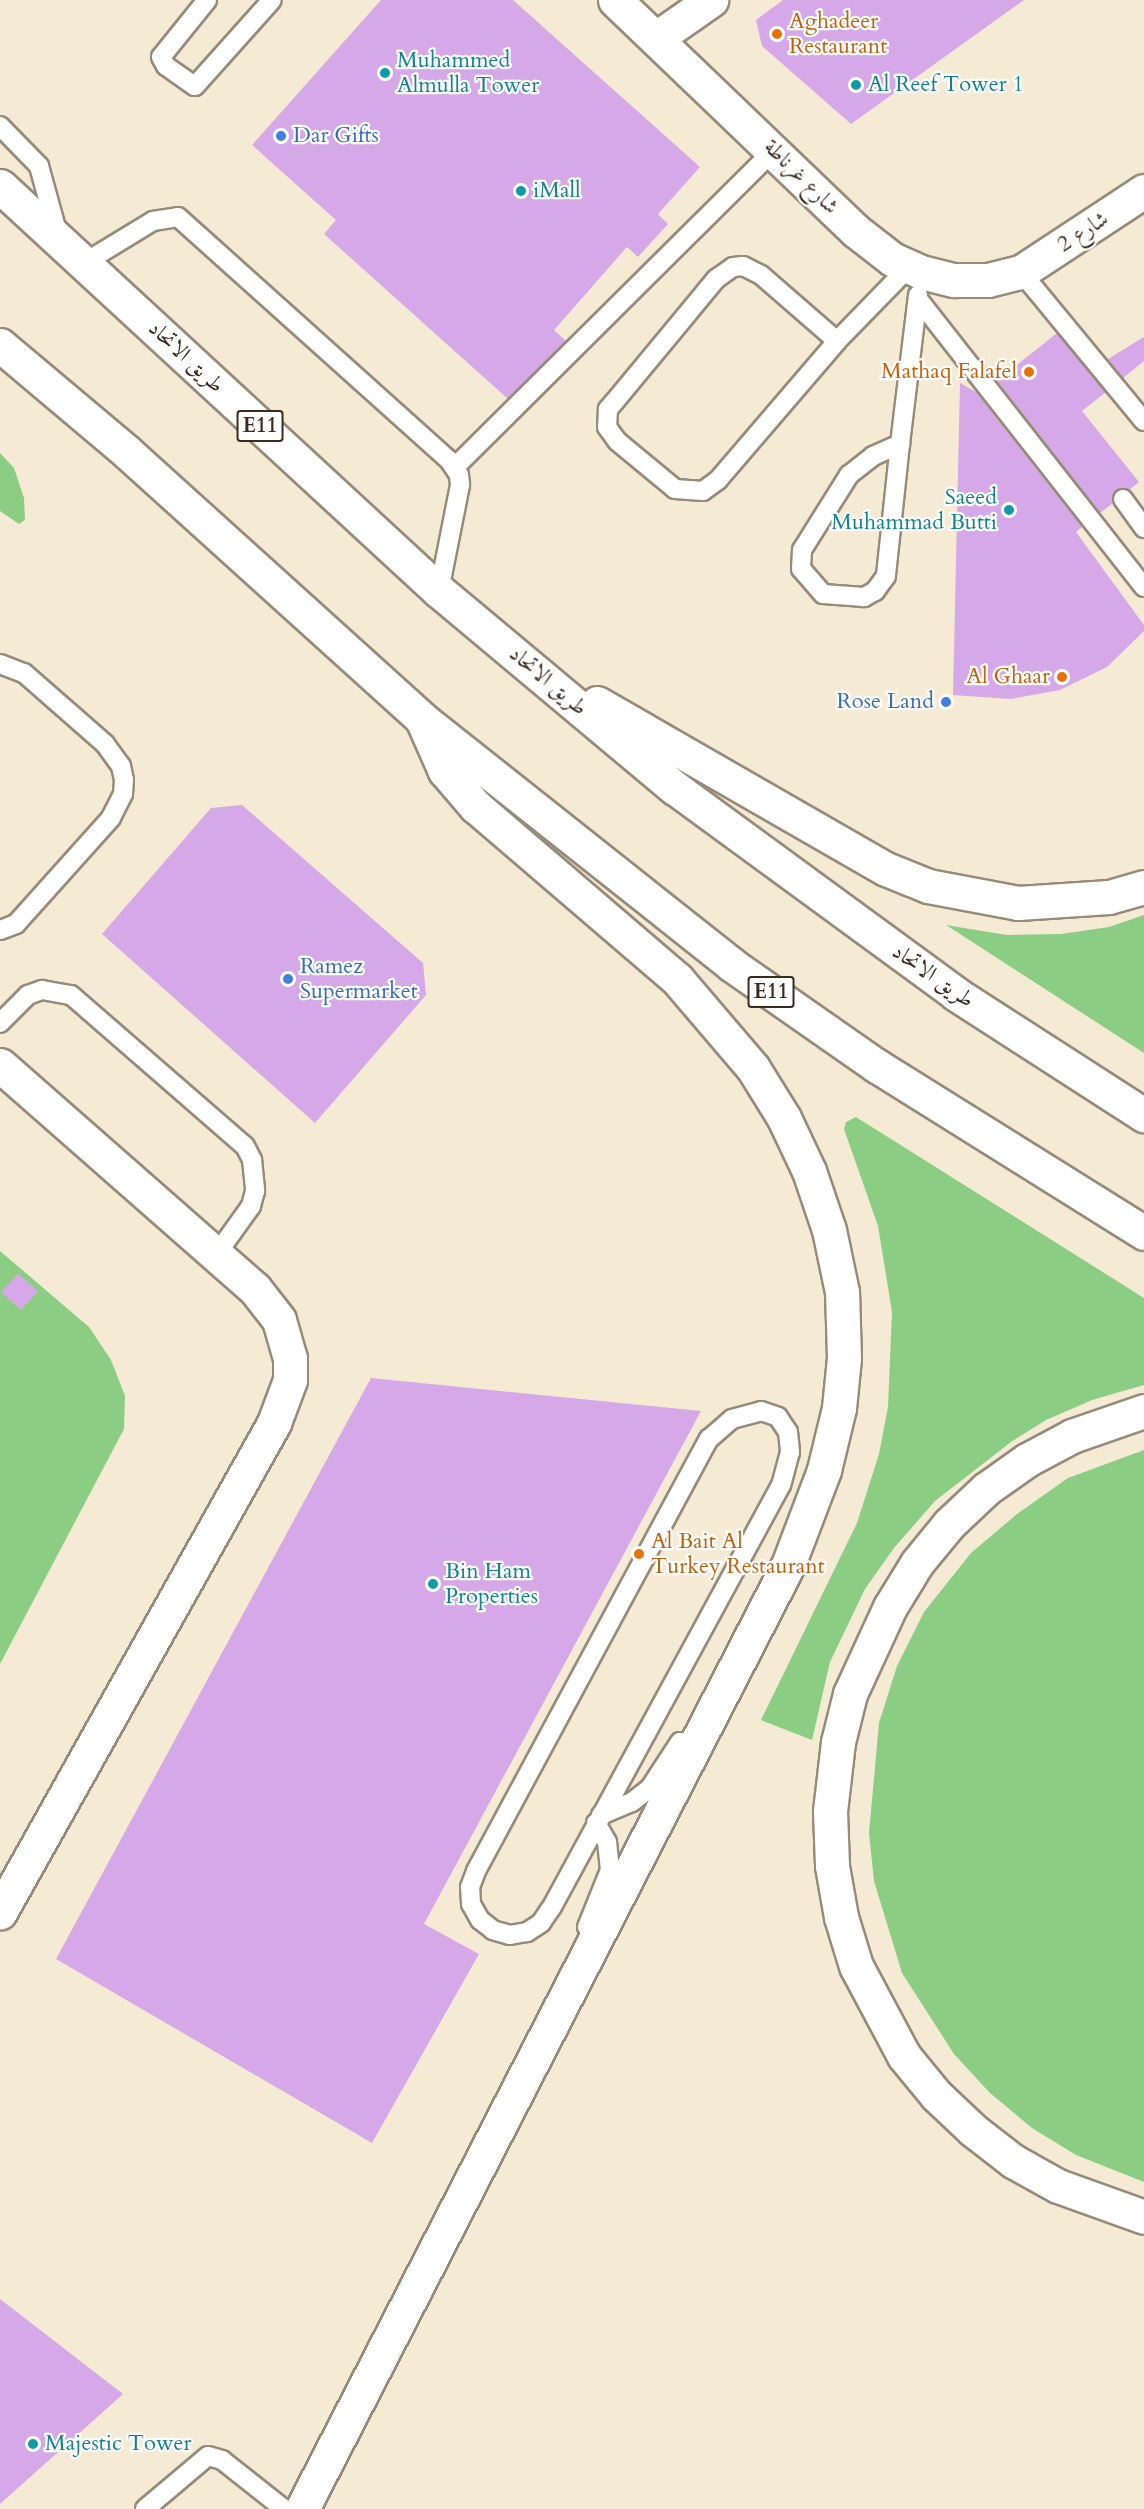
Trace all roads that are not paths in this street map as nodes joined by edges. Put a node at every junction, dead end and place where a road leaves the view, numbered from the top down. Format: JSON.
{"nodes":[{"id":1,"x":207,"y":0,"type":"edge"},
{"id":2,"x":272,"y":0,"type":"edge"},
{"id":3,"x":615,"y":0,"type":"edge"},
{"id":4,"x":711,"y":0,"type":"edge"},
{"id":5,"x":658,"y":38,"type":"junction"},
{"id":6,"x":0,"y":126,"type":"edge"},
{"id":7,"x":775,"y":149,"type":"junction"},
{"id":8,"x":0,"y":186,"type":"edge"},
{"id":9,"x":1144,"y":191,"type":"edge"},
{"id":10,"x":59,"y":240,"type":"junction"},
{"id":11,"x":84,"y":263,"type":"junction"},
{"id":12,"x":1021,"y":272,"type":"junction"},
{"id":13,"x":915,"y":280,"type":"junction"},
{"id":14,"x":837,"y":341,"type":"junction"},
{"id":15,"x":0,"y":345,"type":"edge"},
{"id":16,"x":1144,"y":421,"type":"edge"},
{"id":17,"x":900,"y":444,"type":"junction"},
{"id":18,"x":455,"y":467,"type":"junction"},
{"id":19,"x":1123,"y":499,"type":"dead end"},
{"id":20,"x":1144,"y":528,"type":"edge"},
{"id":21,"x":1144,"y":587,"type":"edge"},
{"id":22,"x":439,"y":591,"type":"junction"},
{"id":23,"x":524,"y":661,"type":"junction"},
{"id":24,"x":0,"y":664,"type":"edge"},
{"id":25,"x":422,"y":719,"type":"junction"},
{"id":26,"x":1144,"y":887,"type":"edge"},
{"id":27,"x":0,"y":930,"type":"edge"},
{"id":28,"x":0,"y":1023,"type":"edge"},
{"id":29,"x":0,"y":1065,"type":"edge"},
{"id":30,"x":1144,"y":1115,"type":"edge"},
{"id":31,"x":1144,"y":1233,"type":"edge"},
{"id":32,"x":216,"y":1255,"type":"junction"},
{"id":33,"x":1144,"y":1411,"type":"edge"},
{"id":34,"x":719,"y":1703,"type":"junction"},
{"id":35,"x":598,"y":1819,"type":"junction"},
{"id":36,"x":0,"y":1912,"type":"edge"},
{"id":37,"x":589,"y":1955,"type":"junction"},
{"id":38,"x":1144,"y":2217,"type":"edge"},
{"id":39,"x":145,"y":2509,"type":"edge"},
{"id":40,"x":284,"y":2509,"type":"edge"},
{"id":41,"x":302,"y":2509,"type":"edge"}],
"edges":[{"from":1,"to":2,"type":"lane"},
{"from":3,"to":5,"type":"main road","name":"شارع غرناطة"},
{"from":4,"to":5,"type":"main road"},
{"from":5,"to":7,"type":"main road","name":"شارع غرناطة"},
{"from":6,"to":10,"type":"lane"},
{"from":7,"to":13,"type":"main road","name":"شارع غرناطة"},
{"from":7,"to":18,"type":"lane"},
{"from":8,"to":10,"type":"main road","name":"طريق الاتحاد","number":"E11"},
{"from":9,"to":12,"type":"main road","name":"شارع 2"},
{"from":10,"to":11,"type":"main road","name":"طريق الاتحاد","number":"E11"},
{"from":11,"to":18,"type":"lane"},
{"from":11,"to":22,"type":"main road","name":"طريق الاتحاد","number":"E11"},
{"from":12,"to":13,"type":"main road","name":"شارع غرناطة"},
{"from":12,"to":16,"type":"lane"},
{"from":13,"to":14,"type":"lane"},
{"from":13,"to":17,"type":"lane"},
{"from":13,"to":21,"type":"lane"},
{"from":14,"to":14,"type":"lane"},
{"from":15,"to":25,"type":"main road","number":"E11"},
{"from":17,"to":17,"type":"lane"},
{"from":18,"to":22,"type":"lane"},
{"from":19,"to":20,"type":"lane"},
{"from":22,"to":23,"type":"main road","name":"طريق الاتحاد","number":"E11"},
{"from":23,"to":26,"type":"main road"},
{"from":23,"to":30,"type":"main road","name":"طريق الاتحاد","number":"E11"},
{"from":24,"to":27,"type":"lane"},
{"from":25,"to":31,"type":"main road","number":"E11"},
{"from":25,"to":34,"type":"main road"},
{"from":28,"to":32,"type":"lane"},
{"from":29,"to":32,"type":"main road"},
{"from":32,"to":36,"type":"main road"},
{"from":33,"to":38,"type":"main road"},
{"from":34,"to":35,"type":"lane"},
{"from":34,"to":37,"type":"main road"},
{"from":35,"to":35,"type":"lane"},
{"from":35,"to":37,"type":"lane"},
{"from":37,"to":41,"type":"main road"},
{"from":39,"to":40,"type":"lane"}]}
